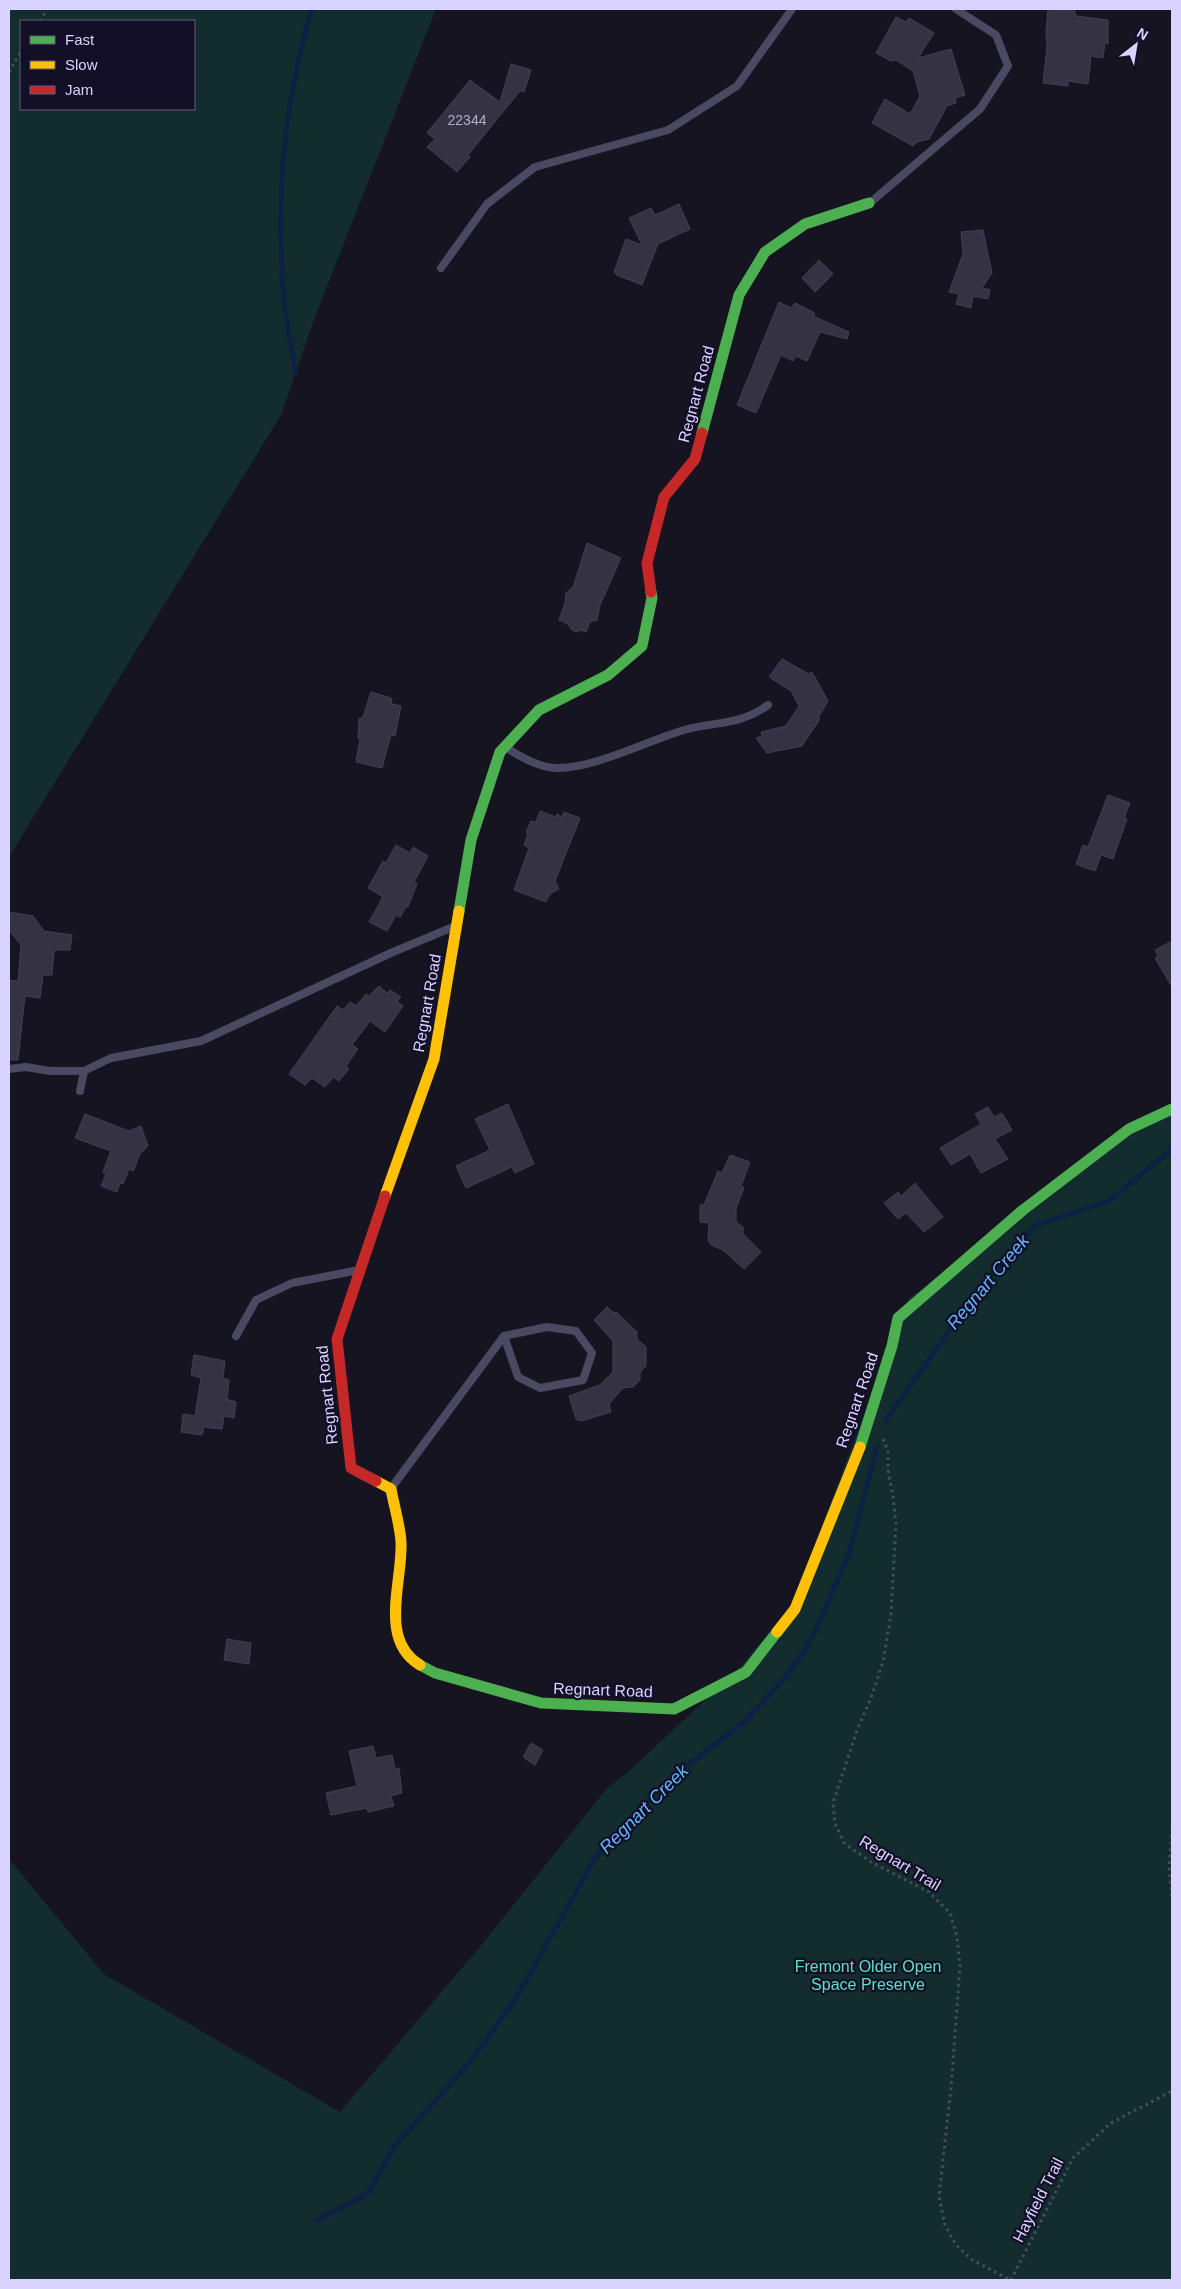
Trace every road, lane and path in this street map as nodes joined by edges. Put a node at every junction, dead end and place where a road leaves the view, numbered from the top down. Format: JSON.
{"nodes":[{"id":1,"x":47,"y":9,"type":"edge"},
{"id":2,"x":792,"y":9,"type":"edge"},
{"id":3,"x":956,"y":9,"type":"edge"},
{"id":4,"x":41,"y":20,"type":"edge"},
{"id":5,"x":20,"y":54,"type":"edge"},
{"id":6,"x":9,"y":72,"type":"edge"},
{"id":7,"x":869,"y":204,"type":"joint"},
{"id":8,"x":441,"y":268,"type":"dead end"},
{"id":9,"x":768,"y":705,"type":"dead end"},
{"id":10,"x":506,"y":747,"type":"junction"},
{"id":11,"x":457,"y":925,"type":"junction"},
{"id":12,"x":9,"y":1069,"type":"edge"},
{"id":13,"x":84,"y":1071,"type":"junction"},
{"id":14,"x":80,"y":1092,"type":"dead end"},
{"id":15,"x":1172,"y":1109,"type":"edge"},
{"id":16,"x":358,"y":1270,"type":"junction"},
{"id":17,"x":236,"y":1336,"type":"dead end"},
{"id":18,"x":504,"y":1336,"type":"junction"},
{"id":19,"x":880,"y":1432,"type":"dead end"},
{"id":20,"x":391,"y":1489,"type":"junction"},
{"id":21,"x":1172,"y":1829,"type":"edge"},
{"id":22,"x":1172,"y":1898,"type":"edge"},
{"id":23,"x":1172,"y":2091,"type":"edge"},
{"id":24,"x":1010,"y":2280,"type":"edge"}],
"edges":[{"from":1,"to":4,"type":"path"},
{"from":2,"to":8,"type":"lane"},
{"from":3,"to":7,"type":"lane"},
{"from":5,"to":6,"type":"path"},
{"from":7,"to":10,"type":"street","name":"Regnart Road"},
{"from":9,"to":10,"type":"lane"},
{"from":10,"to":11,"type":"street","name":"Regnart Road"},
{"from":11,"to":13,"type":"lane"},
{"from":11,"to":16,"type":"street","name":"Regnart Road"},
{"from":12,"to":13,"type":"lane"},
{"from":13,"to":14,"type":"lane"},
{"from":15,"to":20,"type":"street","name":"Regnart Road"},
{"from":16,"to":17,"type":"lane"},
{"from":16,"to":20,"type":"street","name":"Regnart Road"},
{"from":18,"to":18,"type":"lane"},
{"from":18,"to":20,"type":"lane"},
{"from":19,"to":24,"type":"path","name":"Regnart Trail"},
{"from":21,"to":22,"type":"path"},
{"from":23,"to":24,"type":"path","name":"Hayfield Trail"}]}
